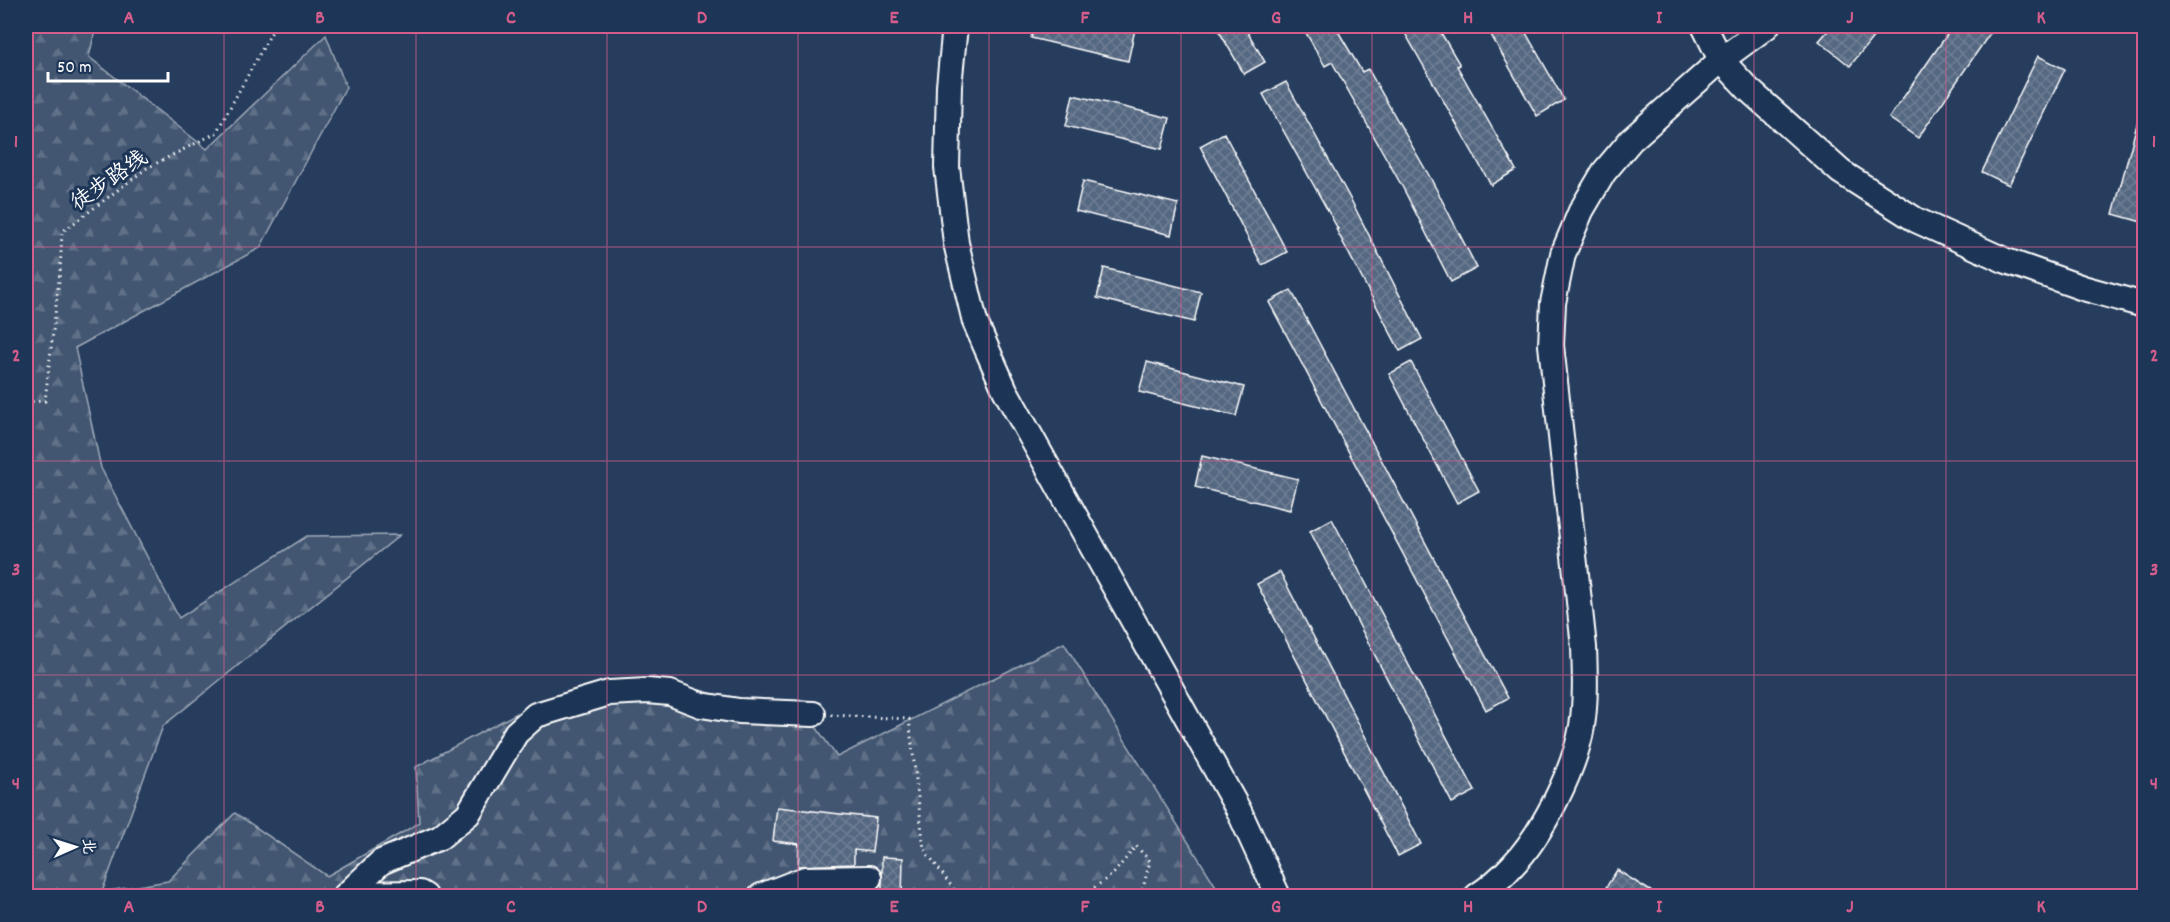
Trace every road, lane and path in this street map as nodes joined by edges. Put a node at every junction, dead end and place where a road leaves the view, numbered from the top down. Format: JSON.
{"nodes":[{"id":1,"x":275,"y":26,"type":"edge"},
{"id":2,"x":955,"y":26,"type":"edge"},
{"id":3,"x":1704,"y":26,"type":"edge"},
{"id":4,"x":1767,"y":26,"type":"edge"},
{"id":5,"x":1721,"y":60,"type":"junction"},
{"id":6,"x":2145,"y":306,"type":"edge"},
{"id":7,"x":26,"y":402,"type":"edge"},
{"id":8,"x":813,"y":714,"type":"joint"},
{"id":9,"x":869,"y":878,"type":"dead end"},
{"id":10,"x":347,"y":895,"type":"edge"},
{"id":11,"x":766,"y":895,"type":"edge"},
{"id":12,"x":425,"y":897,"type":"edge"},
{"id":13,"x":985,"y":897,"type":"edge"},
{"id":14,"x":1078,"y":897,"type":"edge"},
{"id":15,"x":1141,"y":897,"type":"edge"},
{"id":16,"x":1278,"y":897,"type":"edge"},
{"id":17,"x":1477,"y":897,"type":"edge"}],
"edges":[{"from":1,"to":7,"type":"path","name":"徒步路线"},
{"from":2,"to":16,"type":"street"},
{"from":3,"to":5,"type":"street"},
{"from":4,"to":5,"type":"street"},
{"from":5,"to":6,"type":"street"},
{"from":5,"to":17,"type":"street"},
{"from":8,"to":10,"type":"street"},
{"from":8,"to":13,"type":"path"},
{"from":9,"to":11,"type":"street"},
{"from":10,"to":12,"type":"street"},
{"from":14,"to":15,"type":"path"}]}
